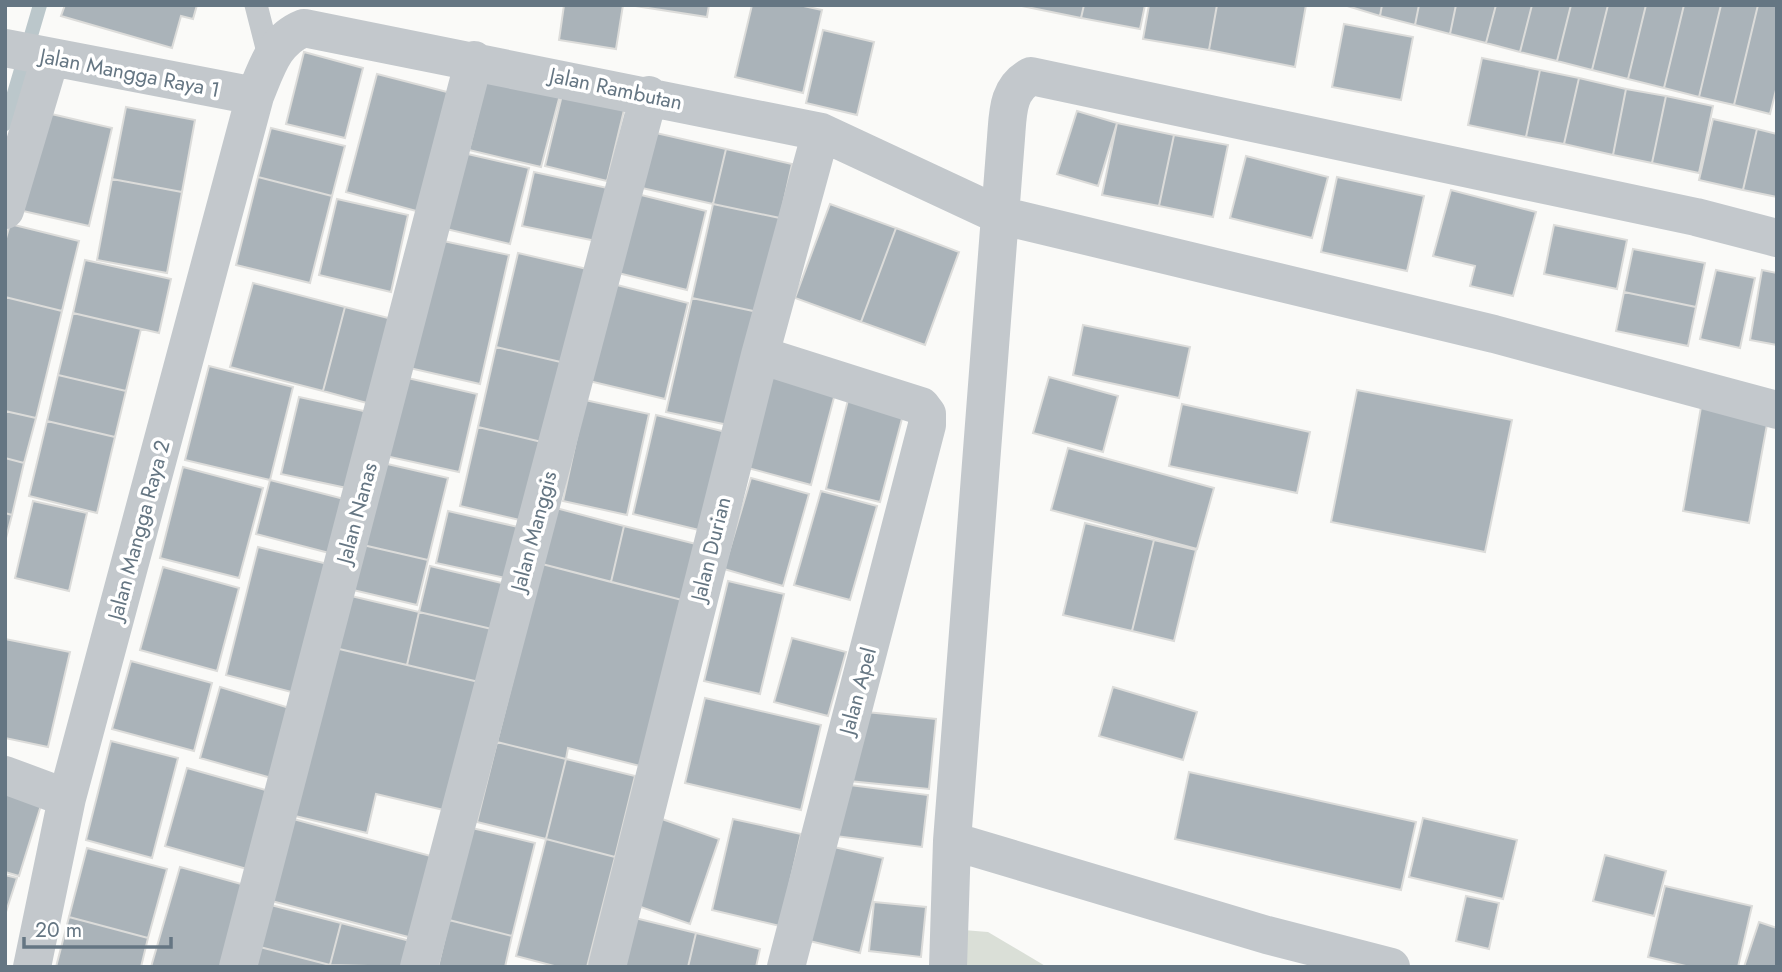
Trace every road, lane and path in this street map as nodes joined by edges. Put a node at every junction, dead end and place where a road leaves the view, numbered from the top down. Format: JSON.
{"nodes":[{"id":1,"x":256,"y":5,"type":"edge"},
{"id":2,"x":26,"y":53,"type":"edge"},
{"id":3,"x":270,"y":60,"type":"junction"},
{"id":4,"x":474,"y":60,"type":"junction"},
{"id":5,"x":649,"y":95,"type":"junction"},
{"id":6,"x":255,"y":96,"type":"junction"},
{"id":7,"x":821,"y":132,"type":"junction"},
{"id":8,"x":5,"y":209,"type":"edge"},
{"id":9,"x":999,"y":215,"type":"junction"},
{"id":10,"x":1777,"y":238,"type":"edge"},
{"id":11,"x":760,"y":355,"type":"junction"},
{"id":12,"x":1777,"y":410,"type":"edge"},
{"id":13,"x":5,"y":775,"type":"edge"},
{"id":14,"x":62,"y":797,"type":"junction"},
{"id":15,"x":953,"y":841,"type":"junction"},
{"id":16,"x":32,"y":967,"type":"edge"},
{"id":17,"x":238,"y":967,"type":"edge"},
{"id":18,"x":419,"y":967,"type":"edge"},
{"id":19,"x":607,"y":967,"type":"edge"},
{"id":20,"x":786,"y":967,"type":"edge"},
{"id":21,"x":948,"y":967,"type":"edge"},
{"id":22,"x":1391,"y":967,"type":"edge"}],
"edges":[{"from":1,"to":3,"type":"lane"},
{"from":2,"to":6,"type":"street","name":"Jalan Mangga Raya 1"},
{"from":2,"to":8,"type":"street"},
{"from":3,"to":4,"type":"street","name":"Jalan Rambutan"},
{"from":3,"to":6,"type":"street","name":"Jalan Rambutan"},
{"from":4,"to":5,"type":"street","name":"Jalan Rambutan"},
{"from":4,"to":17,"type":"street","name":"Jalan Nanas"},
{"from":5,"to":7,"type":"street","name":"Jalan Rambutan"},
{"from":5,"to":18,"type":"street","name":"Jalan Manggis"},
{"from":6,"to":14,"type":"street","name":"Jalan Mangga Raya 2"},
{"from":7,"to":9,"type":"street","name":"Jalan Rambutan"},
{"from":7,"to":11,"type":"street","name":"Jalan Durian"},
{"from":9,"to":10,"type":"street"},
{"from":9,"to":12,"type":"street","name":"Jalan Rambutan"},
{"from":9,"to":15,"type":"street"},
{"from":11,"to":19,"type":"street","name":"Jalan Durian"},
{"from":11,"to":20,"type":"street","name":"Jalan Apel"},
{"from":13,"to":14,"type":"street"},
{"from":14,"to":16,"type":"street","name":"Jalan Mangga Raya 2"},
{"from":15,"to":21,"type":"street"},
{"from":15,"to":22,"type":"street"}]}
